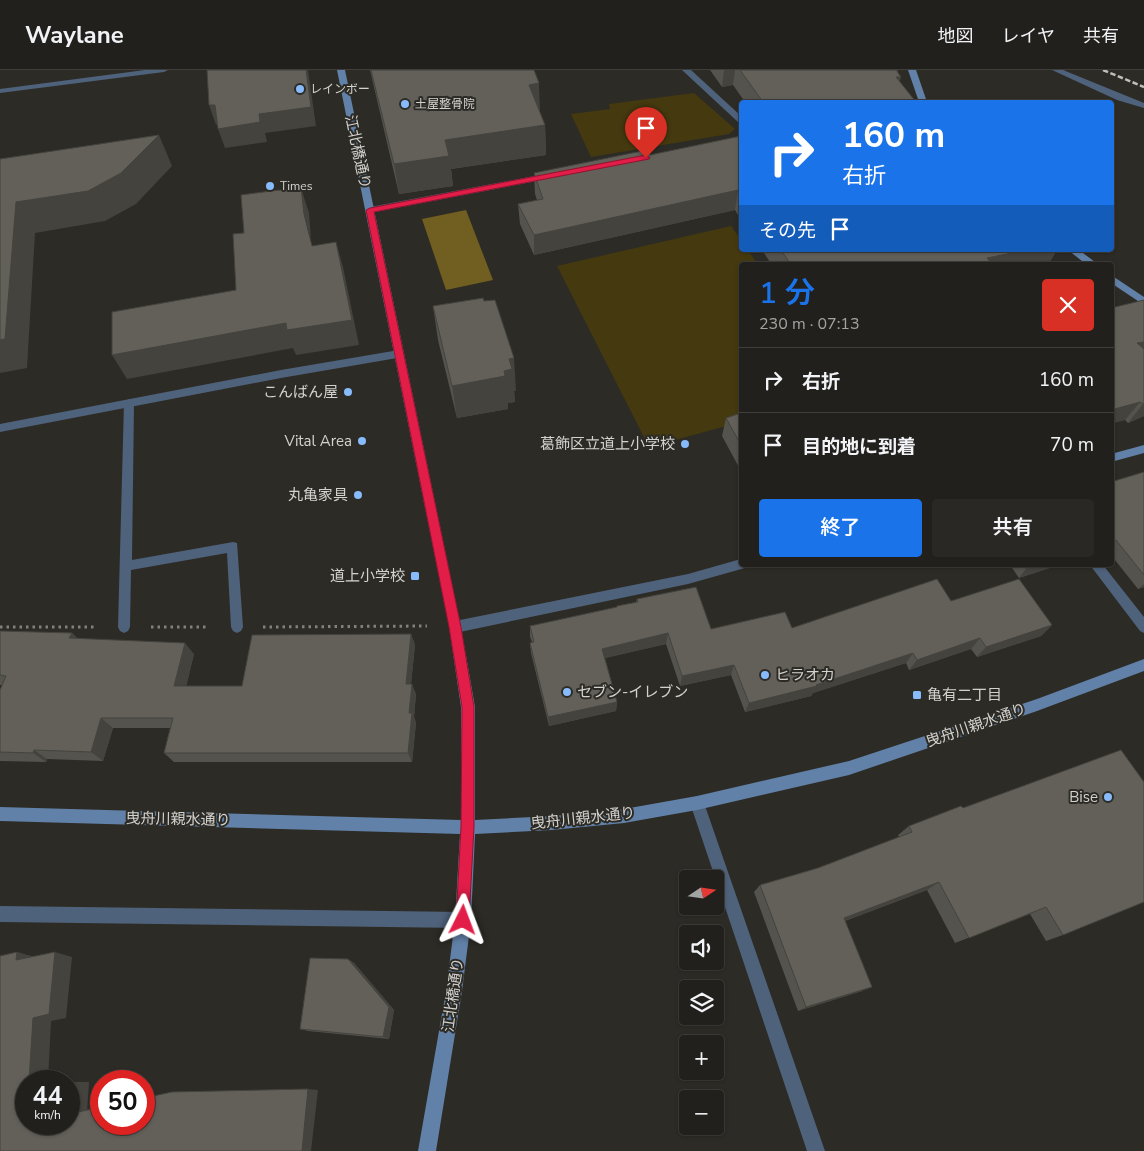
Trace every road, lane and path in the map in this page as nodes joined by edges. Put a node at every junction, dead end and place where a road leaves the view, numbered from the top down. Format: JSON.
{"nodes":[{"id":1,"x":164,"y":70,"type":"edge"},
{"id":2,"x":341,"y":70,"type":"edge"},
{"id":3,"x":686,"y":70,"type":"edge"},
{"id":4,"x":912,"y":70,"type":"edge"},
{"id":5,"x":1056,"y":70,"type":"edge"},
{"id":6,"x":0,"y":91,"type":"edge"},
{"id":7,"x":922,"y":100,"type":"edge"},
{"id":8,"x":1144,"y":106,"type":"edge"},
{"id":9,"x":739,"y":118,"type":"edge"},
{"id":10,"x":555,"y":175,"type":"edge"},
{"id":11,"x":370,"y":210,"type":"junction"},
{"id":12,"x":1076,"y":252,"type":"edge"},
{"id":13,"x":1090,"y":262,"type":"edge"},
{"id":14,"x":1114,"y":280,"type":"edge"},
{"id":15,"x":1144,"y":302,"type":"edge"},
{"id":16,"x":400,"y":354,"type":"junction"},
{"id":17,"x":129,"y":403,"type":"junction"},
{"id":18,"x":0,"y":428,"type":"edge"},
{"id":19,"x":1144,"y":449,"type":"edge"},
{"id":20,"x":1114,"y":457,"type":"edge"},
{"id":21,"x":739,"y":565,"type":"edge"},
{"id":22,"x":126,"y":566,"type":"junction"},
{"id":23,"x":1098,"y":567,"type":"edge"},
{"id":24,"x":238,"y":627,"type":"dead end"},
{"id":25,"x":455,"y":627,"type":"junction"},
{"id":26,"x":1144,"y":627,"type":"edge"},
{"id":27,"x":124,"y":628,"type":"dead end"},
{"id":28,"x":1144,"y":665,"type":"edge"},
{"id":29,"x":697,"y":803,"type":"junction"},
{"id":30,"x":0,"y":814,"type":"edge"},
{"id":31,"x":468,"y":827,"type":"junction"},
{"id":32,"x":0,"y":914,"type":"edge"},
{"id":33,"x":463,"y":920,"type":"junction"},
{"id":34,"x":426,"y":1151,"type":"edge"},
{"id":35,"x":816,"y":1151,"type":"edge"}],
"edges":[{"from":1,"to":6,"type":"street"},
{"from":2,"to":11,"type":"main road","name":"江北橋通り"},
{"from":3,"to":9,"type":"street"},
{"from":4,"to":7,"type":"main road"},
{"from":5,"to":8,"type":"street"},
{"from":10,"to":11,"type":"street"},
{"from":11,"to":16,"type":"main road","name":"江北橋通り"},
{"from":12,"to":13,"type":"main road"},
{"from":14,"to":15,"type":"main road"},
{"from":16,"to":17,"type":"street"},
{"from":16,"to":25,"type":"main road","name":"江北橋通り"},
{"from":17,"to":18,"type":"street"},
{"from":17,"to":22,"type":"street"},
{"from":19,"to":20,"type":"main road"},
{"from":21,"to":25,"type":"street"},
{"from":22,"to":24,"type":"street"},
{"from":22,"to":27,"type":"street"},
{"from":23,"to":26,"type":"street"},
{"from":25,"to":31,"type":"main road","name":"江北橋通り"},
{"from":28,"to":29,"type":"main road","name":"曳舟川親水通り"},
{"from":29,"to":31,"type":"main road","name":"曳舟川親水通り"},
{"from":29,"to":35,"type":"street"},
{"from":30,"to":31,"type":"main road","name":"曳舟川親水通り"},
{"from":31,"to":33,"type":"main road","name":"江北橋通り"},
{"from":32,"to":33,"type":"street"},
{"from":33,"to":34,"type":"main road","name":"江北橋通り"}]}
